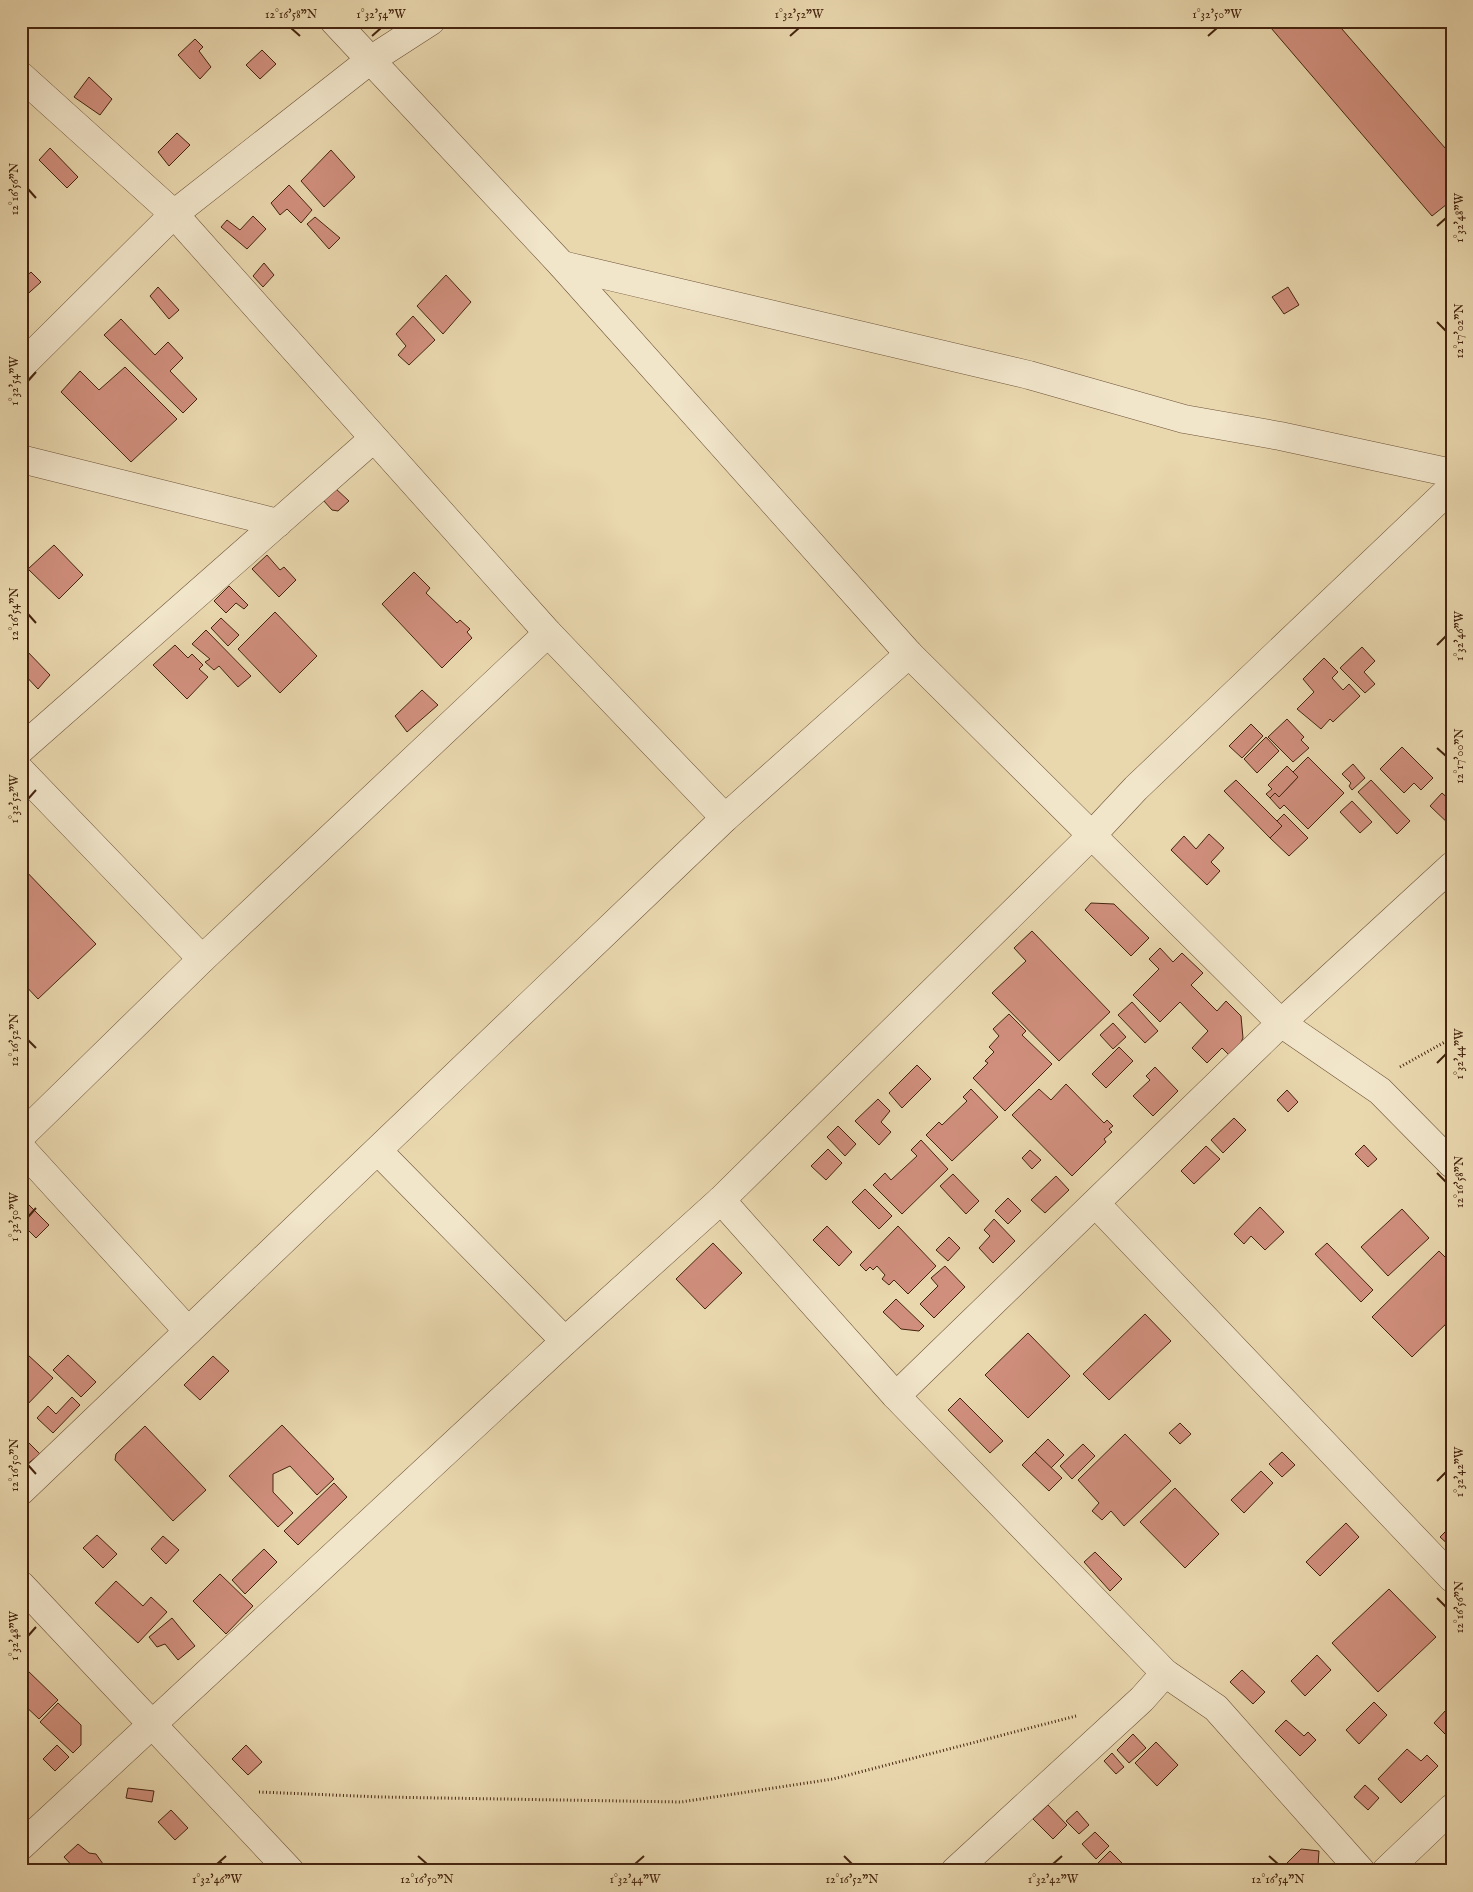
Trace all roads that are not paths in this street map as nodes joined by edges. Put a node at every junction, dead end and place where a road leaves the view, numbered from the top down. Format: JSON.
{"nodes":[{"id":1,"x":334,"y":21,"type":"edge"},
{"id":2,"x":430,"y":21,"type":"edge"},
{"id":3,"x":369,"y":61,"type":"junction"},
{"id":4,"x":21,"y":76,"type":"edge"},
{"id":5,"x":174,"y":214,"type":"junction"},
{"id":6,"x":562,"y":265,"type":"junction"},
{"id":7,"x":21,"y":366,"type":"edge"},
{"id":8,"x":373,"y":439,"type":"junction"},
{"id":9,"x":21,"y":459,"type":"edge"},
{"id":10,"x":1452,"y":473,"type":"edge"},
{"id":11,"x":1452,"y":487,"type":"edge"},
{"id":12,"x":278,"y":523,"type":"junction"},
{"id":13,"x":548,"y":633,"type":"junction"},
{"id":14,"x":909,"y":654,"type":"junction"},
{"id":15,"x":21,"y":748,"type":"edge"},
{"id":16,"x":21,"y":771,"type":"edge"},
{"id":17,"x":725,"y":818,"type":"junction"},
{"id":18,"x":1092,"y":835,"type":"junction"},
{"id":19,"x":1452,"y":866,"type":"edge"},
{"id":20,"x":202,"y":959,"type":"junction"},
{"id":21,"x":1281,"y":1023,"type":"junction"},
{"id":22,"x":21,"y":1136,"type":"edge"},
{"id":23,"x":21,"y":1148,"type":"edge"},
{"id":24,"x":378,"y":1151,"type":"junction"},
{"id":25,"x":1452,"y":1164,"type":"edge"},
{"id":26,"x":721,"y":1200,"type":"junction"},
{"id":27,"x":1096,"y":1204,"type":"junction"},
{"id":28,"x":188,"y":1331,"type":"junction"},
{"id":29,"x":565,"y":1341,"type":"junction"},
{"id":30,"x":896,"y":1396,"type":"junction"},
{"id":31,"x":21,"y":1491,"type":"edge"},
{"id":32,"x":1452,"y":1578,"type":"edge"},
{"id":33,"x":21,"y":1585,"type":"edge"},
{"id":34,"x":1165,"y":1673,"type":"junction"},
{"id":35,"x":151,"y":1723,"type":"junction"},
{"id":36,"x":1452,"y":1808,"type":"edge"},
{"id":37,"x":21,"y":1846,"type":"edge"},
{"id":38,"x":290,"y":1871,"type":"edge"},
{"id":39,"x":955,"y":1871,"type":"edge"},
{"id":40,"x":1361,"y":1871,"type":"edge"},
{"id":41,"x":1386,"y":1871,"type":"edge"}],
"edges":[{"from":1,"to":3,"type":"street"},
{"from":2,"to":3,"type":"street"},
{"from":3,"to":5,"type":"street"},
{"from":3,"to":6,"type":"street"},
{"from":4,"to":5,"type":"street"},
{"from":5,"to":7,"type":"street"},
{"from":5,"to":8,"type":"street"},
{"from":6,"to":10,"type":"street"},
{"from":6,"to":14,"type":"street"},
{"from":8,"to":12,"type":"street"},
{"from":8,"to":13,"type":"street"},
{"from":9,"to":12,"type":"street"},
{"from":11,"to":18,"type":"street"},
{"from":12,"to":15,"type":"street"},
{"from":13,"to":17,"type":"street"},
{"from":13,"to":20,"type":"street"},
{"from":14,"to":17,"type":"street"},
{"from":14,"to":18,"type":"street"},
{"from":16,"to":20,"type":"street"},
{"from":17,"to":24,"type":"street"},
{"from":18,"to":21,"type":"street"},
{"from":18,"to":26,"type":"street"},
{"from":19,"to":21,"type":"street"},
{"from":20,"to":22,"type":"street"},
{"from":21,"to":25,"type":"street"},
{"from":21,"to":27,"type":"street"},
{"from":23,"to":28,"type":"street"},
{"from":24,"to":28,"type":"street"},
{"from":24,"to":29,"type":"street"},
{"from":26,"to":29,"type":"street"},
{"from":26,"to":30,"type":"street"},
{"from":27,"to":30,"type":"street"},
{"from":27,"to":32,"type":"street"},
{"from":28,"to":31,"type":"street"},
{"from":29,"to":35,"type":"street"},
{"from":30,"to":34,"type":"street"},
{"from":33,"to":35,"type":"street"},
{"from":34,"to":39,"type":"street"},
{"from":34,"to":40,"type":"street"},
{"from":35,"to":37,"type":"street"},
{"from":35,"to":38,"type":"street"},
{"from":36,"to":41,"type":"street"}]}
